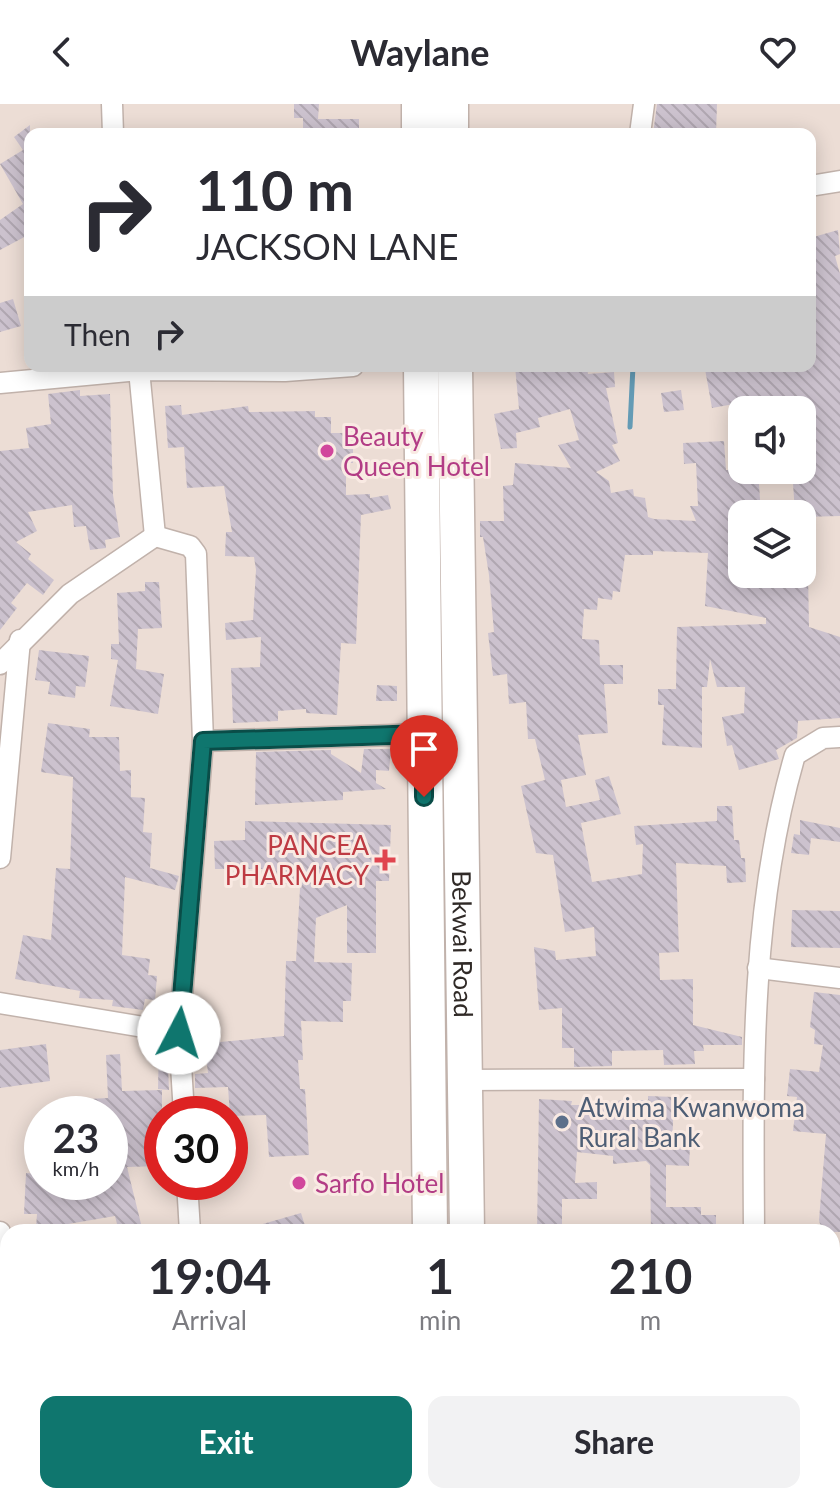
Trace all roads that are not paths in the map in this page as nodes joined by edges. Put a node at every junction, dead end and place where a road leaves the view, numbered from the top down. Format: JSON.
{"nodes":[{"id":1,"x":112,"y":104,"type":"edge"},
{"id":2,"x":419,"y":104,"type":"edge"},
{"id":3,"x":451,"y":104,"type":"edge"},
{"id":4,"x":644,"y":104,"type":"edge"},
{"id":5,"x":113,"y":128,"type":"edge"},
{"id":6,"x":419,"y":128,"type":"edge"},
{"id":7,"x":451,"y":128,"type":"edge"},
{"id":8,"x":641,"y":128,"type":"edge"},
{"id":9,"x":840,"y":181,"type":"edge"},
{"id":10,"x":816,"y":185,"type":"edge"},
{"id":11,"x":100,"y":372,"type":"edge"},
{"id":12,"x":128,"y":372,"type":"edge"},
{"id":13,"x":421,"y":372,"type":"edge"},
{"id":14,"x":455,"y":372,"type":"edge"},
{"id":15,"x":0,"y":383,"type":"edge"},
{"id":16,"x":155,"y":536,"type":"junction"},
{"id":17,"x":20,"y":640,"type":"junction"},
{"id":18,"x":0,"y":664,"type":"edge"},
{"id":19,"x":424,"y":734,"type":"junction"},
{"id":20,"x":840,"y":737,"type":"edge"},
{"id":21,"x":203,"y":741,"type":"junction"},
{"id":22,"x":0,"y":858,"type":"edge"},
{"id":23,"x":758,"y":968,"type":"junction"},
{"id":24,"x":840,"y":978,"type":"edge"},
{"id":25,"x":0,"y":1003,"type":"edge"},
{"id":26,"x":179,"y":1033,"type":"junction"},
{"id":27,"x":754,"y":1079,"type":"junction"},
{"id":28,"x":464,"y":1080,"type":"junction"},
{"id":29,"x":183,"y":1096,"type":"edge"},
{"id":30,"x":188,"y":1200,"type":"edge"},
{"id":31,"x":190,"y":1224,"type":"edge"},
{"id":32,"x":430,"y":1224,"type":"edge"},
{"id":33,"x":467,"y":1224,"type":"edge"},
{"id":34,"x":754,"y":1224,"type":"edge"}],
"edges":[{"from":1,"to":5,"type":"street"},
{"from":2,"to":6,"type":"highway"},
{"from":3,"to":7,"type":"highway"},
{"from":4,"to":8,"type":"street"},
{"from":9,"to":10,"type":"street"},
{"from":11,"to":15,"type":"street"},
{"from":12,"to":16,"type":"street"},
{"from":13,"to":19,"type":"highway","name":"Bekwai Road"},
{"from":14,"to":28,"type":"highway","name":"Bekwai Road"},
{"from":16,"to":17,"type":"street"},
{"from":16,"to":21,"type":"street"},
{"from":17,"to":18,"type":"street"},
{"from":17,"to":22,"type":"street"},
{"from":19,"to":21,"type":"street"},
{"from":19,"to":32,"type":"highway","name":"Bekwai Road"},
{"from":20,"to":23,"type":"street"},
{"from":21,"to":26,"type":"street"},
{"from":23,"to":24,"type":"street"},
{"from":23,"to":27,"type":"street"},
{"from":25,"to":26,"type":"street"},
{"from":26,"to":29,"type":"street"},
{"from":27,"to":28,"type":"street"},
{"from":27,"to":34,"type":"street"},
{"from":28,"to":33,"type":"highway","name":"Bekwai Road"},
{"from":30,"to":31,"type":"street"}]}
